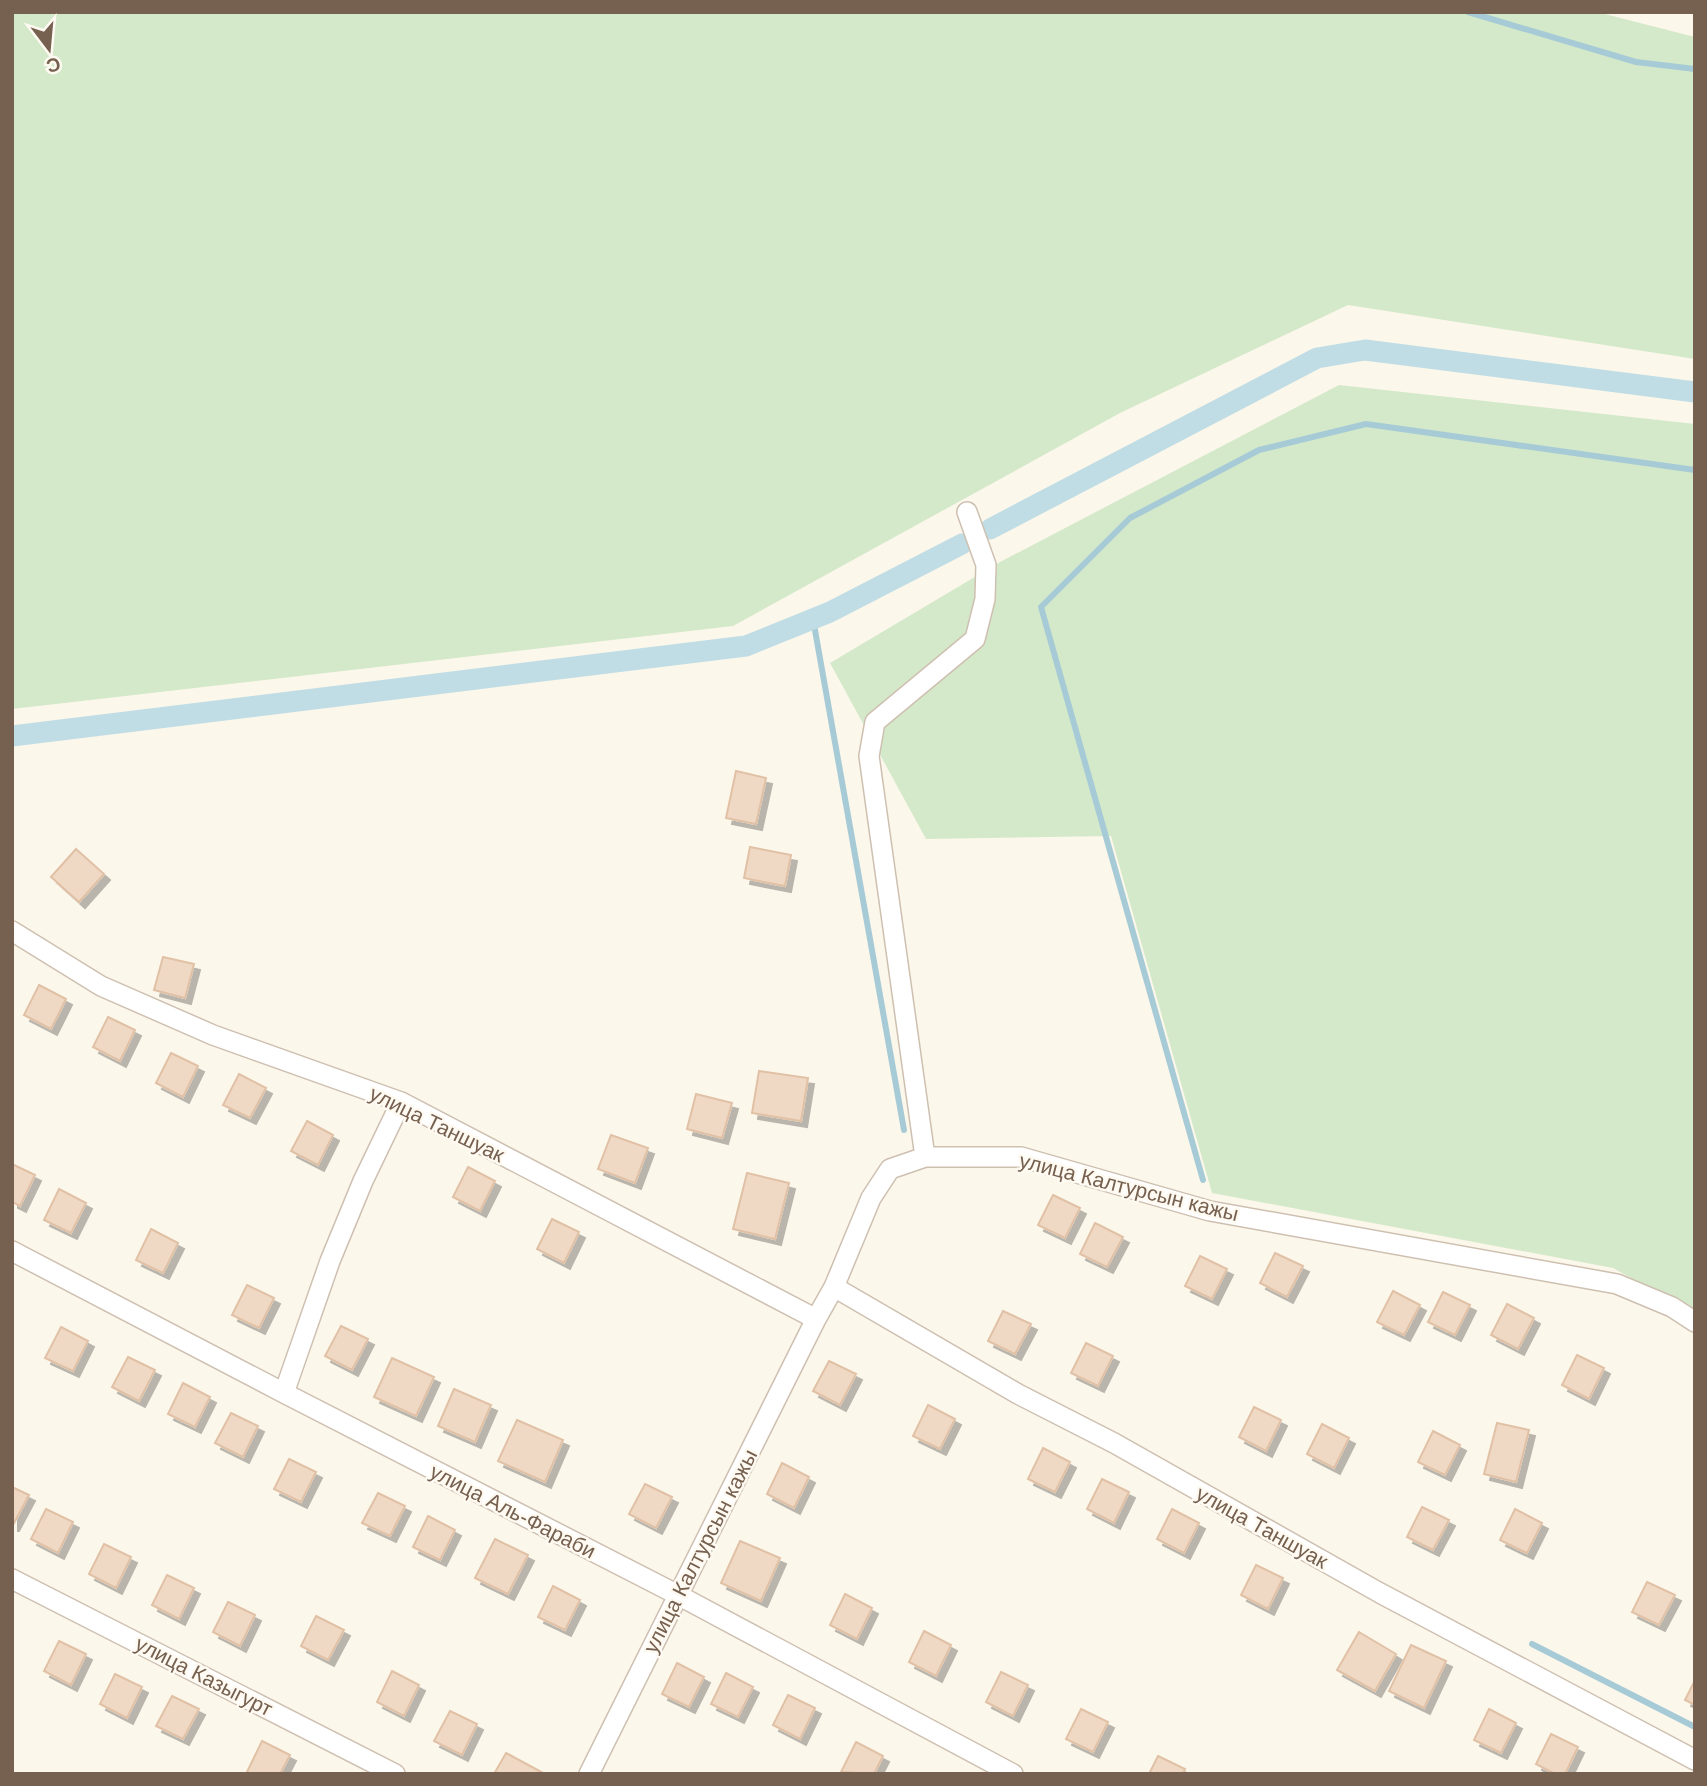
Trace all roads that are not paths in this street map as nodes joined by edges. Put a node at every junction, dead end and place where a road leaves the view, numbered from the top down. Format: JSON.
{"nodes":[{"id":1,"x":967,"y":512,"type":"dead end"},
{"id":2,"x":12,"y":931,"type":"edge"},
{"id":3,"x":401,"y":1102,"type":"junction"},
{"id":4,"x":925,"y":1157,"type":"junction"},
{"id":5,"x":12,"y":1251,"type":"edge"},
{"id":6,"x":834,"y":1287,"type":"junction"},
{"id":7,"x":816,"y":1319,"type":"junction"},
{"id":8,"x":1695,"y":1322,"type":"edge"},
{"id":9,"x":284,"y":1393,"type":"junction"},
{"id":10,"x":12,"y":1578,"type":"edge"},
{"id":11,"x":678,"y":1595,"type":"junction"},
{"id":12,"x":1695,"y":1760,"type":"edge"},
{"id":13,"x":395,"y":1774,"type":"edge"},
{"id":14,"x":589,"y":1774,"type":"edge"},
{"id":15,"x":1013,"y":1774,"type":"edge"}],
"edges":[{"from":1,"to":4,"type":"street"},
{"from":2,"to":3,"type":"street","name":"улица Таншуак"},
{"from":3,"to":7,"type":"street","name":"улица Таншуак"},
{"from":3,"to":9,"type":"street"},
{"from":4,"to":6,"type":"street","name":"улица Калтурсын кажы"},
{"from":4,"to":8,"type":"street","name":"улица Калтурсын кажы"},
{"from":5,"to":9,"type":"street","name":"улица Аль-Фараби"},
{"from":6,"to":7,"type":"street","name":"улица Калтурсын кажы"},
{"from":6,"to":12,"type":"street","name":"улица Таншуак"},
{"from":7,"to":11,"type":"street","name":"улица Калтурсын кажы"},
{"from":9,"to":11,"type":"street","name":"улица Аль-Фараби"},
{"from":10,"to":13,"type":"street","name":"улица Казыгурт"},
{"from":11,"to":14,"type":"street","name":"улица Калтурсын кажы"},
{"from":11,"to":15,"type":"street","name":"улица Аль-Фараби"}]}
